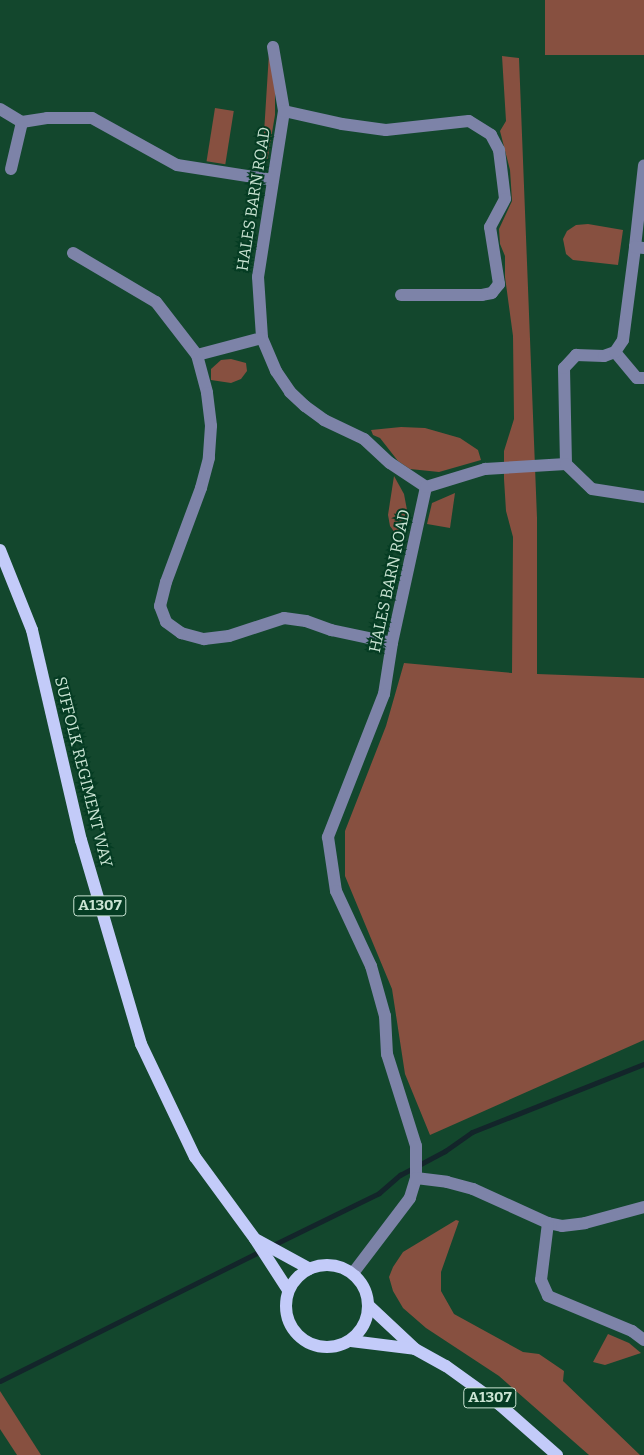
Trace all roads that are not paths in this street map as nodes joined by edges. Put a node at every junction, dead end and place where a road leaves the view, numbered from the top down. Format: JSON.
{"nodes":[{"id":1,"x":273,"y":48,"type":"dead end"},
{"id":2,"x":0,"y":109,"type":"edge"},
{"id":3,"x":284,"y":111,"type":"junction"},
{"id":4,"x":22,"y":122,"type":"junction"},
{"id":5,"x":644,"y":165,"type":"edge"},
{"id":6,"x":11,"y":169,"type":"dead end"},
{"id":7,"x":273,"y":180,"type":"junction"},
{"id":8,"x":640,"y":248,"type":"edge"},
{"id":9,"x":72,"y":253,"type":"dead end"},
{"id":10,"x":401,"y":295,"type":"dead end"},
{"id":11,"x":262,"y":338,"type":"junction"},
{"id":12,"x":615,"y":352,"type":"junction"},
{"id":13,"x":197,"y":356,"type":"junction"},
{"id":14,"x":644,"y":378,"type":"edge"},
{"id":15,"x":566,"y":464,"type":"junction"},
{"id":16,"x":426,"y":487,"type":"junction"},
{"id":17,"x":644,"y":498,"type":"edge"},
{"id":18,"x":0,"y":550,"type":"edge"},
{"id":19,"x":392,"y":643,"type":"junction"},
{"id":20,"x":416,"y":1177,"type":"junction"},
{"id":21,"x":644,"y":1207,"type":"edge"},
{"id":22,"x":548,"y":1224,"type":"junction"},
{"id":23,"x":272,"y":1254,"type":"junction"},
{"id":24,"x":310,"y":1269,"type":"junction"},
{"id":25,"x":353,"y":1273,"type":"junction"},
{"id":26,"x":288,"y":1290,"type":"junction"},
{"id":27,"x":368,"y":1305,"type":"junction"},
{"id":28,"x":644,"y":1340,"type":"edge"},
{"id":29,"x":351,"y":1341,"type":"junction"},
{"id":30,"x":415,"y":1349,"type":"junction"},
{"id":31,"x":557,"y":1455,"type":"edge"}],
"edges":[{"from":1,"to":3,"type":"street","name":"HALES BARN ROAD"},
{"from":2,"to":4,"type":"street"},
{"from":3,"to":7,"type":"street","name":"HALES BARN ROAD"},
{"from":3,"to":10,"type":"street"},
{"from":4,"to":6,"type":"street"},
{"from":4,"to":7,"type":"street"},
{"from":5,"to":8,"type":"street"},
{"from":7,"to":11,"type":"street","name":"HALES BARN ROAD"},
{"from":8,"to":12,"type":"street"},
{"from":9,"to":13,"type":"street"},
{"from":11,"to":13,"type":"street"},
{"from":11,"to":16,"type":"street","name":"HALES BARN ROAD"},
{"from":12,"to":14,"type":"street"},
{"from":12,"to":15,"type":"street"},
{"from":13,"to":19,"type":"street"},
{"from":15,"to":16,"type":"street"},
{"from":15,"to":17,"type":"street"},
{"from":16,"to":19,"type":"street","name":"HALES BARN ROAD"},
{"from":18,"to":23,"type":"main road","name":"SUFFOLK REGIMENT WAY","number":"A1307"},
{"from":19,"to":20,"type":"street","name":"HALES BARN ROAD"},
{"from":20,"to":22,"type":"street"},
{"from":20,"to":25,"type":"street","name":"HALES BARN ROAD"},
{"from":21,"to":22,"type":"street"},
{"from":22,"to":28,"type":"street"},
{"from":23,"to":24,"type":"main road"},
{"from":23,"to":26,"type":"main road","name":"SUFFOLK REGIMENT WAY"},
{"from":24,"to":25,"type":"main road"},
{"from":24,"to":26,"type":"main road"},
{"from":25,"to":27,"type":"main road"},
{"from":26,"to":29,"type":"main road"},
{"from":27,"to":29,"type":"main road"},
{"from":27,"to":30,"type":"main road"},
{"from":29,"to":30,"type":"main road"},
{"from":30,"to":31,"type":"main road","number":"A1307"}]}
